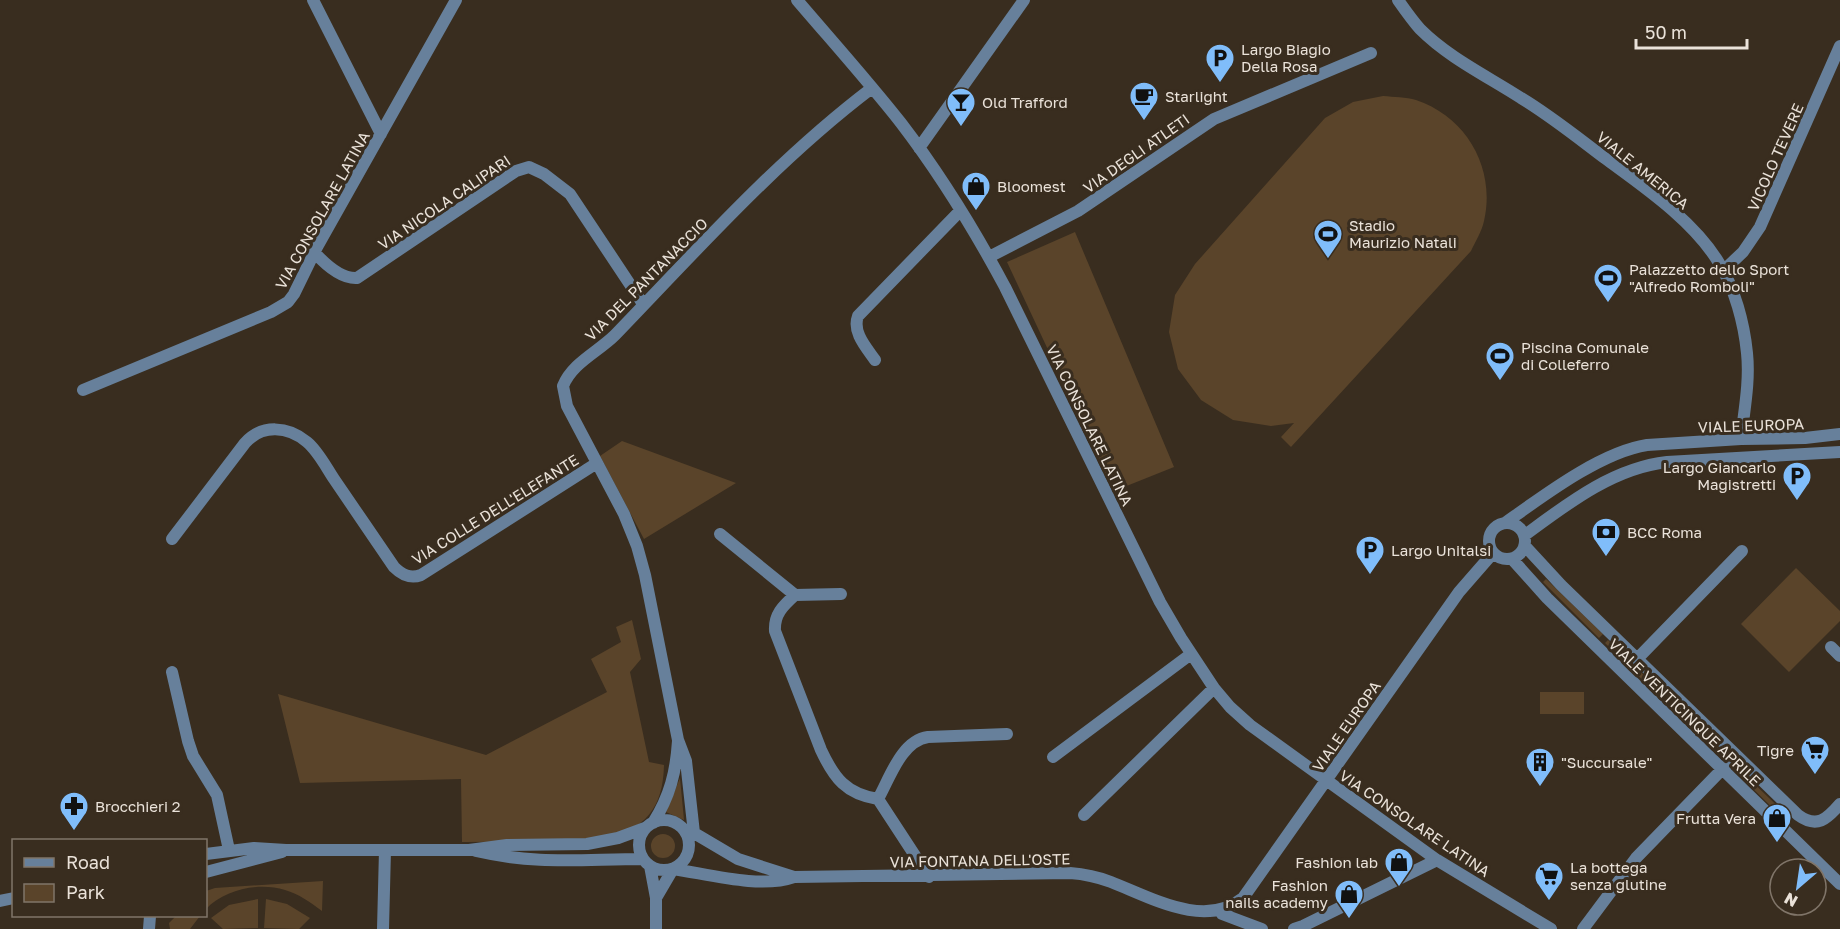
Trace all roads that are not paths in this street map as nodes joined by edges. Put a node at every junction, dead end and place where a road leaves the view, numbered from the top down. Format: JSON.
{"nodes":[{"id":1,"x":313,"y":0,"type":"edge"},
{"id":2,"x":456,"y":0,"type":"edge"},
{"id":3,"x":797,"y":0,"type":"edge"},
{"id":4,"x":1024,"y":0,"type":"edge"},
{"id":5,"x":1398,"y":0,"type":"edge"},
{"id":6,"x":1840,"y":46,"type":"edge"},
{"id":7,"x":1371,"y":53,"type":"dead end"},
{"id":8,"x":872,"y":88,"type":"junction"},
{"id":9,"x":381,"y":134,"type":"junction"},
{"id":10,"x":919,"y":148,"type":"junction"},
{"id":11,"x":960,"y":211,"type":"junction"},
{"id":12,"x":315,"y":253,"type":"junction"},
{"id":13,"x":989,"y":257,"type":"junction"},
{"id":14,"x":1723,"y":271,"type":"junction"},
{"id":15,"x":643,"y":304,"type":"junction"},
{"id":16,"x":875,"y":360,"type":"dead end"},
{"id":17,"x":82,"y":390,"type":"dead end"},
{"id":18,"x":1840,"y":434,"type":"edge"},
{"id":19,"x":1741,"y":439,"type":"junction"},
{"id":20,"x":1840,"y":452,"type":"edge"},
{"id":21,"x":597,"y":463,"type":"junction"},
{"id":22,"x":1504,"y":523,"type":"junction"},
{"id":23,"x":720,"y":534,"type":"dead end"},
{"id":24,"x":172,"y":539,"type":"dead end"},
{"id":25,"x":1525,"y":541,"type":"junction"},
{"id":26,"x":1742,"y":551,"type":"dead end"},
{"id":27,"x":1493,"y":553,"type":"junction"},
{"id":28,"x":1512,"y":559,"type":"junction"},
{"id":29,"x":841,"y":594,"type":"dead end"},
{"id":30,"x":795,"y":595,"type":"junction"},
{"id":31,"x":1191,"y":654,"type":"junction"},
{"id":32,"x":1637,"y":659,"type":"junction"},
{"id":33,"x":172,"y":672,"type":"dead end"},
{"id":34,"x":1214,"y":688,"type":"junction"},
{"id":35,"x":1007,"y":734,"type":"dead end"},
{"id":36,"x":678,"y":740,"type":"junction"},
{"id":37,"x":1736,"y":755,"type":"junction"},
{"id":38,"x":1053,"y":757,"type":"dead end"},
{"id":39,"x":1722,"y":769,"type":"junction"},
{"id":40,"x":1326,"y":781,"type":"junction"},
{"id":41,"x":878,"y":799,"type":"junction"},
{"id":42,"x":1840,"y":804,"type":"edge"},
{"id":43,"x":1084,"y":815,"type":"dead end"},
{"id":44,"x":649,"y":826,"type":"junction"},
{"id":45,"x":690,"y":835,"type":"junction"},
{"id":46,"x":229,"y":850,"type":"junction"},
{"id":47,"x":286,"y":850,"type":"junction"},
{"id":48,"x":385,"y":850,"type":"junction"},
{"id":49,"x":469,"y":850,"type":"junction"},
{"id":50,"x":207,"y":854,"type":"edge"},
{"id":51,"x":1437,"y":860,"type":"junction"},
{"id":52,"x":646,"y":862,"type":"junction"},
{"id":53,"x":673,"y":869,"type":"junction"},
{"id":54,"x":207,"y":872,"type":"edge"},
{"id":55,"x":929,"y":876,"type":"junction"},
{"id":56,"x":794,"y":877,"type":"junction"},
{"id":57,"x":1840,"y":884,"type":"edge"},
{"id":58,"x":656,"y":898,"type":"junction"},
{"id":59,"x":1222,"y":914,"type":"junction"},
{"id":60,"x":383,"y":929,"type":"edge"},
{"id":61,"x":657,"y":929,"type":"edge"},
{"id":62,"x":1262,"y":929,"type":"edge"},
{"id":63,"x":1294,"y":929,"type":"edge"},
{"id":64,"x":1551,"y":929,"type":"edge"},
{"id":65,"x":1583,"y":929,"type":"edge"}],
"edges":[{"from":1,"to":9,"type":"street"},
{"from":2,"to":9,"type":"street","name":"VIA CONSOLARE LATINA"},
{"from":3,"to":8,"type":"street","name":"VIA CONSOLARE LATINA"},
{"from":4,"to":10,"type":"street"},
{"from":5,"to":14,"type":"street","name":"VIALE AMERICA"},
{"from":6,"to":14,"type":"street","name":"VICOLO TEVERE"},
{"from":7,"to":13,"type":"street","name":"VIA DEGLI ATLETI"},
{"from":8,"to":10,"type":"street","name":"VIA CONSOLARE LATINA"},
{"from":8,"to":15,"type":"street","name":"VIA DEL PANTANACCIO"},
{"from":9,"to":12,"type":"street","name":"VIA CONSOLARE LATINA"},
{"from":10,"to":11,"type":"street","name":"VIA CONSOLARE LATINA"},
{"from":11,"to":13,"type":"street","name":"VIA CONSOLARE LATINA"},
{"from":11,"to":16,"type":"street"},
{"from":12,"to":15,"type":"street","name":"VIA NICOLA CALIPARI"},
{"from":12,"to":17,"type":"street","name":"VIA CONSOLARE LATINA"},
{"from":13,"to":31,"type":"street","name":"VIA CONSOLARE LATINA"},
{"from":14,"to":19,"type":"street","name":"VIALE AMERICA"},
{"from":15,"to":21,"type":"street","name":"VIA DEL PANTANACCIO"},
{"from":18,"to":19,"type":"street","name":"VIALE EUROPA"},
{"from":19,"to":22,"type":"street","name":"VIALE EUROPA"},
{"from":20,"to":25,"type":"street"},
{"from":21,"to":24,"type":"street","name":"VIA COLLE DELL'ELEFANTE"},
{"from":21,"to":36,"type":"street","name":"VIA DEL PANTANACCIO"},
{"from":22,"to":25,"type":"street"},
{"from":22,"to":27,"type":"street"},
{"from":23,"to":30,"type":"street"},
{"from":25,"to":28,"type":"street"},
{"from":25,"to":32,"type":"street","name":"VIALE VENTICINQUE APRILE"},
{"from":26,"to":32,"type":"street","name":"VIALE VENTICINQUE APRILE"},
{"from":27,"to":28,"type":"street"},
{"from":27,"to":40,"type":"street","name":"VIALE EUROPA"},
{"from":28,"to":39,"type":"street","name":"VIALE VENTICINQUE APRILE"},
{"from":29,"to":30,"type":"street"},
{"from":30,"to":41,"type":"street"},
{"from":31,"to":34,"type":"street","name":"VIA CONSOLARE LATINA"},
{"from":31,"to":38,"type":"street"},
{"from":32,"to":37,"type":"street","name":"VIALE VENTICINQUE APRILE"},
{"from":33,"to":46,"type":"street"},
{"from":34,"to":40,"type":"street","name":"VIA CONSOLARE LATINA"},
{"from":34,"to":43,"type":"street"},
{"from":35,"to":41,"type":"street"},
{"from":36,"to":44,"type":"street","name":"VIA DEL PANTANACCIO"},
{"from":36,"to":45,"type":"street","name":"VIA DEL PANTANACCIO"},
{"from":37,"to":39,"type":"street"},
{"from":37,"to":42,"type":"street","name":"VIALE VENTICINQUE APRILE"},
{"from":39,"to":57,"type":"street","name":"VIALE VENTICINQUE APRILE"},
{"from":39,"to":65,"type":"street"},
{"from":40,"to":51,"type":"street","name":"VIA CONSOLARE LATINA"},
{"from":40,"to":59,"type":"street","name":"VIALE EUROPA"},
{"from":41,"to":55,"type":"street"},
{"from":44,"to":45,"type":"street"},
{"from":44,"to":49,"type":"street"},
{"from":44,"to":52,"type":"street"},
{"from":45,"to":53,"type":"street"},
{"from":45,"to":56,"type":"street","name":"VIA FONTANA DELL'OSTE"},
{"from":46,"to":47,"type":"street"},
{"from":46,"to":50,"type":"street"},
{"from":47,"to":48,"type":"street"},
{"from":47,"to":54,"type":"street"},
{"from":48,"to":49,"type":"street"},
{"from":48,"to":60,"type":"street"},
{"from":49,"to":52,"type":"street"},
{"from":51,"to":63,"type":"street"},
{"from":51,"to":64,"type":"street","name":"VIA CONSOLARE LATINA"},
{"from":52,"to":53,"type":"street"},
{"from":52,"to":58,"type":"street"},
{"from":53,"to":56,"type":"street","name":"VIA FONTANA DELL'OSTE"},
{"from":53,"to":58,"type":"street"},
{"from":55,"to":56,"type":"street","name":"VIA FONTANA DELL'OSTE"},
{"from":55,"to":59,"type":"street","name":"VIA FONTANA DELL'OSTE"},
{"from":58,"to":61,"type":"street"},
{"from":59,"to":62,"type":"street","name":"VIA FONTANA DELL'OSTE"}]}
